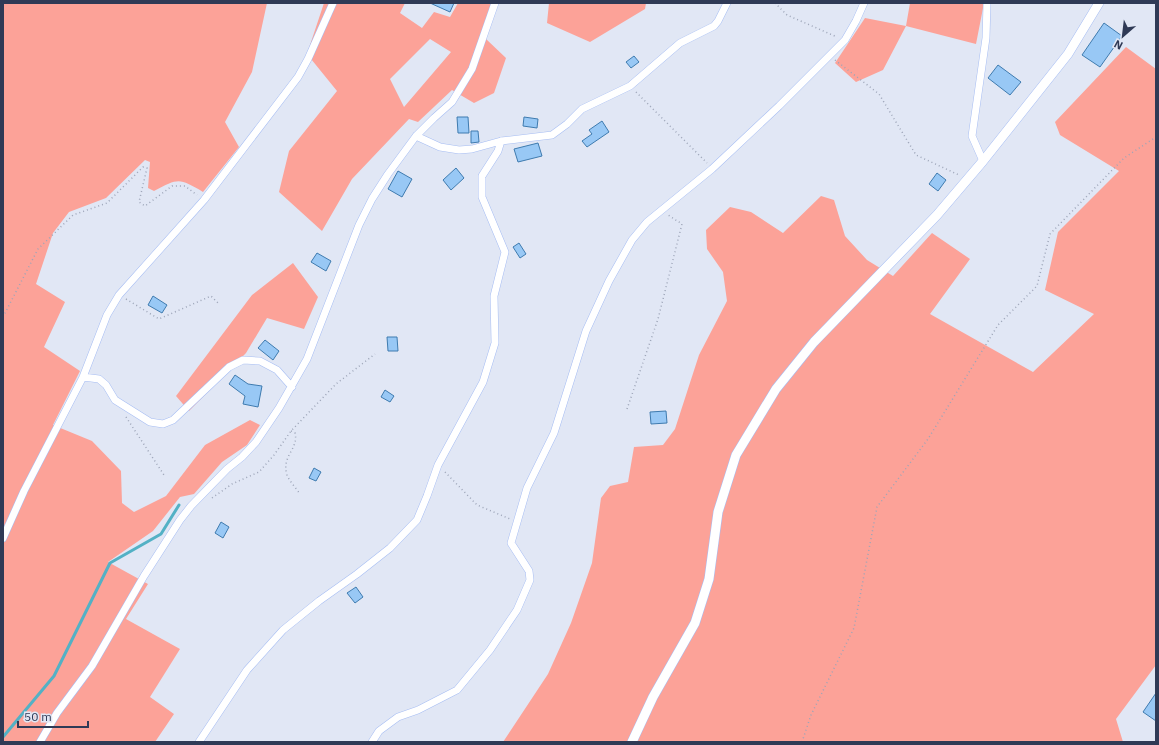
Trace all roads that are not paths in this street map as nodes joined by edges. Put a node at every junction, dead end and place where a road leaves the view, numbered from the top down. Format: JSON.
{"nodes":[{"id":1,"x":332,"y":3,"type":"edge"},
{"id":2,"x":495,"y":3,"type":"edge"},
{"id":3,"x":727,"y":3,"type":"edge"},
{"id":4,"x":864,"y":3,"type":"edge"},
{"id":5,"x":987,"y":3,"type":"edge"},
{"id":6,"x":1099,"y":3,"type":"edge"},
{"id":7,"x":416,"y":136,"type":"junction"},
{"id":8,"x":501,"y":141,"type":"junction"},
{"id":9,"x":982,"y":161,"type":"junction"},
{"id":10,"x":82,"y":377,"type":"junction"},
{"id":11,"x":292,"y":387,"type":"junction"},
{"id":12,"x":3,"y":538,"type":"edge"},
{"id":13,"x":40,"y":742,"type":"edge"},
{"id":14,"x":199,"y":742,"type":"edge"},
{"id":15,"x":372,"y":742,"type":"edge"},
{"id":16,"x":632,"y":742,"type":"edge"}],
"edges":[{"from":1,"to":10,"type":"street"},
{"from":2,"to":7,"type":"street"},
{"from":3,"to":8,"type":"street"},
{"from":4,"to":15,"type":"street"},
{"from":5,"to":9,"type":"street"},
{"from":6,"to":9,"type":"street"},
{"from":7,"to":8,"type":"street"},
{"from":7,"to":11,"type":"street"},
{"from":8,"to":14,"type":"street"},
{"from":9,"to":16,"type":"street"},
{"from":10,"to":11,"type":"street"},
{"from":10,"to":12,"type":"street"},
{"from":11,"to":13,"type":"street"}]}
